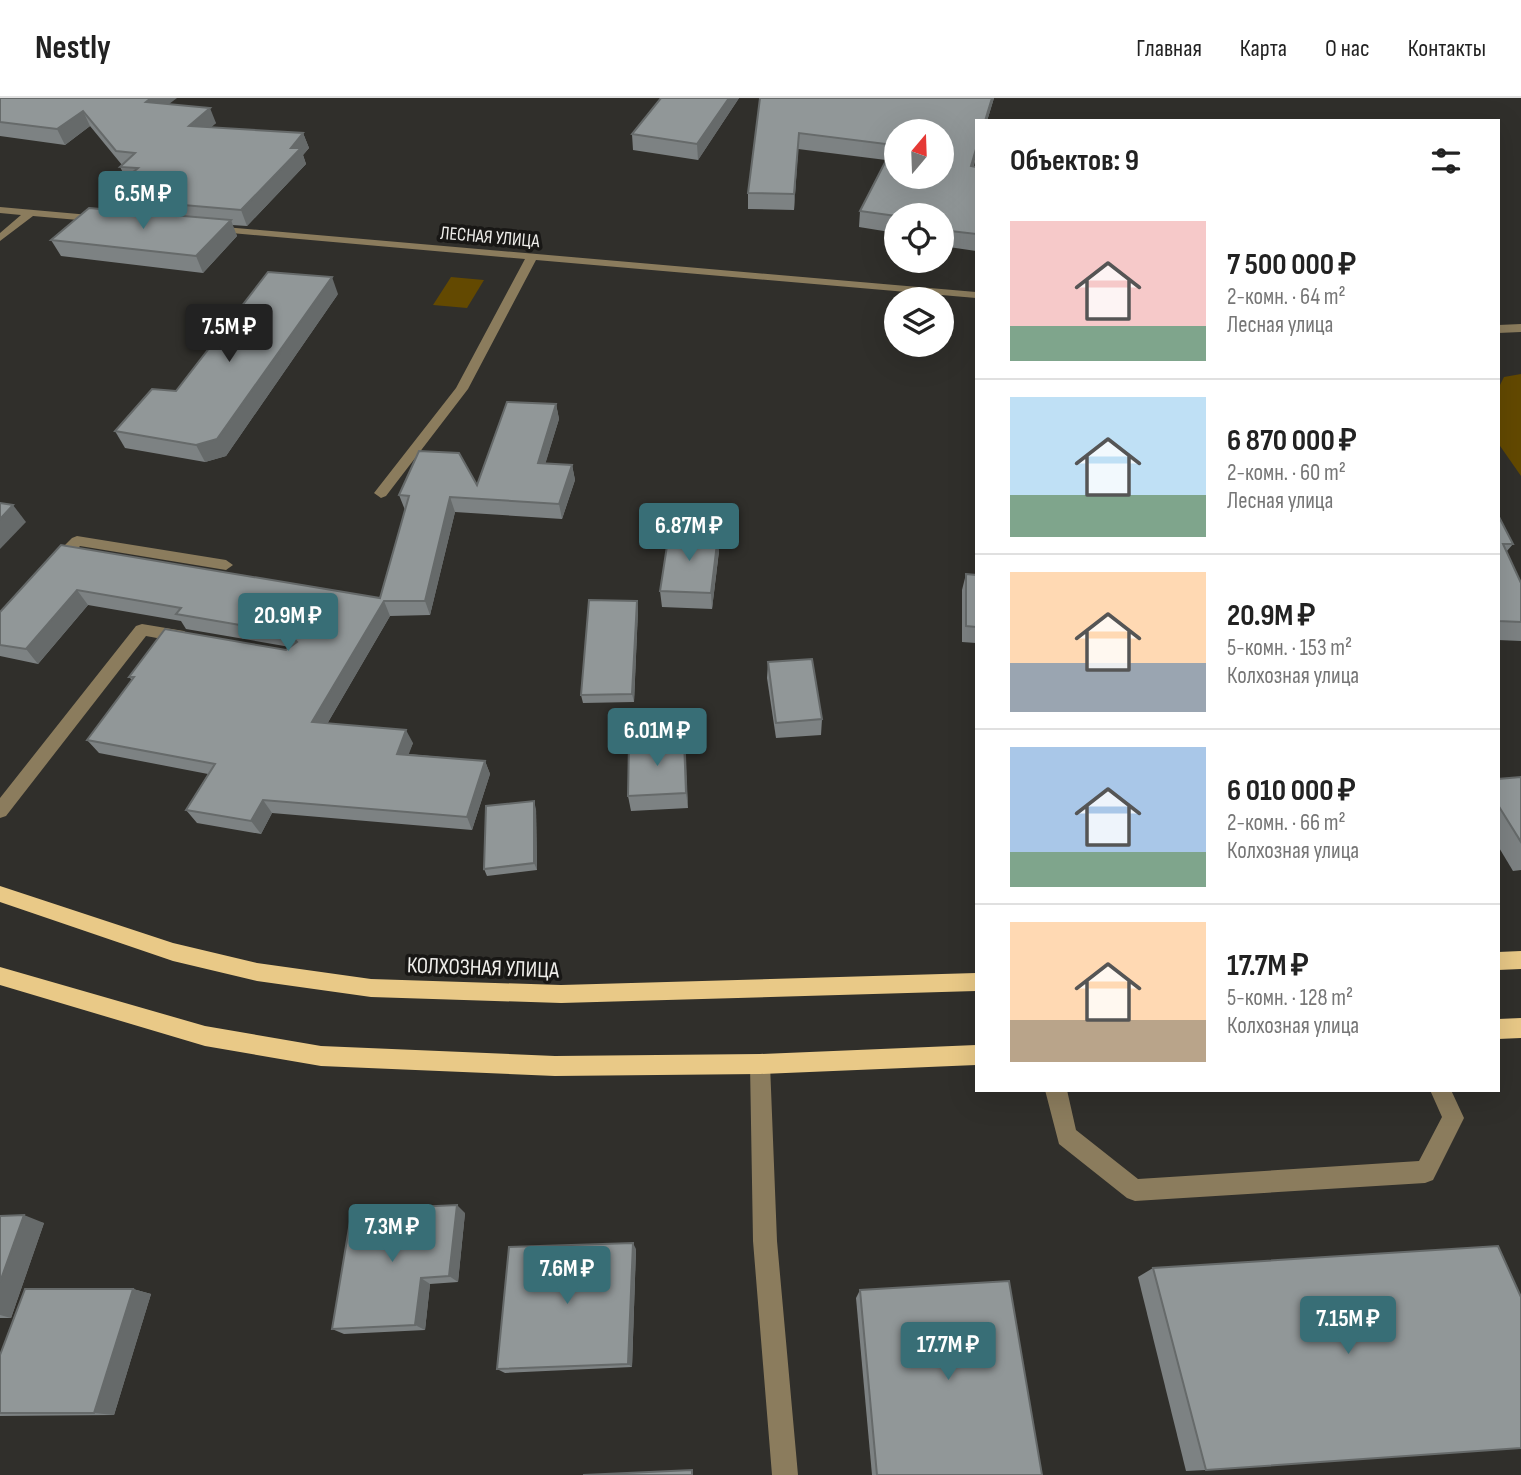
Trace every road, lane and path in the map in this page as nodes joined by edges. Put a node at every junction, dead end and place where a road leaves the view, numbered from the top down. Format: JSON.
{"nodes":[{"id":1,"x":0,"y":210,"type":"edge"},
{"id":2,"x":30,"y":213,"type":"junction"},
{"id":3,"x":114,"y":220,"type":"edge"},
{"id":4,"x":197,"y":228,"type":"edge"},
{"id":5,"x":0,"y":238,"type":"edge"},
{"id":6,"x":532,"y":257,"type":"junction"},
{"id":7,"x":975,"y":295,"type":"edge"},
{"id":8,"x":1521,"y":328,"type":"edge"},
{"id":9,"x":1500,"y":329,"type":"edge"},
{"id":10,"x":381,"y":493,"type":"dead end"},
{"id":11,"x":226,"y":565,"type":"dead end"},
{"id":12,"x":48,"y":572,"type":"edge"},
{"id":13,"x":197,"y":640,"type":"edge"},
{"id":14,"x":0,"y":811,"type":"edge"},
{"id":15,"x":0,"y":894,"type":"edge"},
{"id":16,"x":1521,"y":960,"type":"edge"},
{"id":17,"x":1500,"y":961,"type":"edge"},
{"id":18,"x":0,"y":976,"type":"edge"},
{"id":19,"x":975,"y":982,"type":"edge"},
{"id":20,"x":1521,"y":1027,"type":"edge"},
{"id":21,"x":1500,"y":1029,"type":"edge"},
{"id":22,"x":975,"y":1055,"type":"edge"},
{"id":23,"x":760,"y":1064,"type":"junction"},
{"id":24,"x":1056,"y":1092,"type":"edge"},
{"id":25,"x":1441,"y":1092,"type":"edge"},
{"id":26,"x":785,"y":1475,"type":"edge"}],
"edges":[{"from":1,"to":2,"type":"street"},
{"from":2,"to":3,"type":"street"},
{"from":2,"to":5,"type":"street"},
{"from":4,"to":6,"type":"street","name":"ЛЕСНАЯ УЛИЦА"},
{"from":6,"to":7,"type":"street","name":"ЛЕСНАЯ УЛИЦА"},
{"from":6,"to":10,"type":"street"},
{"from":8,"to":9,"type":"street"},
{"from":11,"to":12,"type":"street"},
{"from":13,"to":14,"type":"street"},
{"from":15,"to":19,"type":"main road","name":"КОЛХОЗНАЯ УЛИЦА"},
{"from":16,"to":17,"type":"main road"},
{"from":18,"to":23,"type":"main road"},
{"from":20,"to":21,"type":"main road"},
{"from":22,"to":23,"type":"main road"},
{"from":23,"to":26,"type":"street"},
{"from":24,"to":25,"type":"street"}]}
